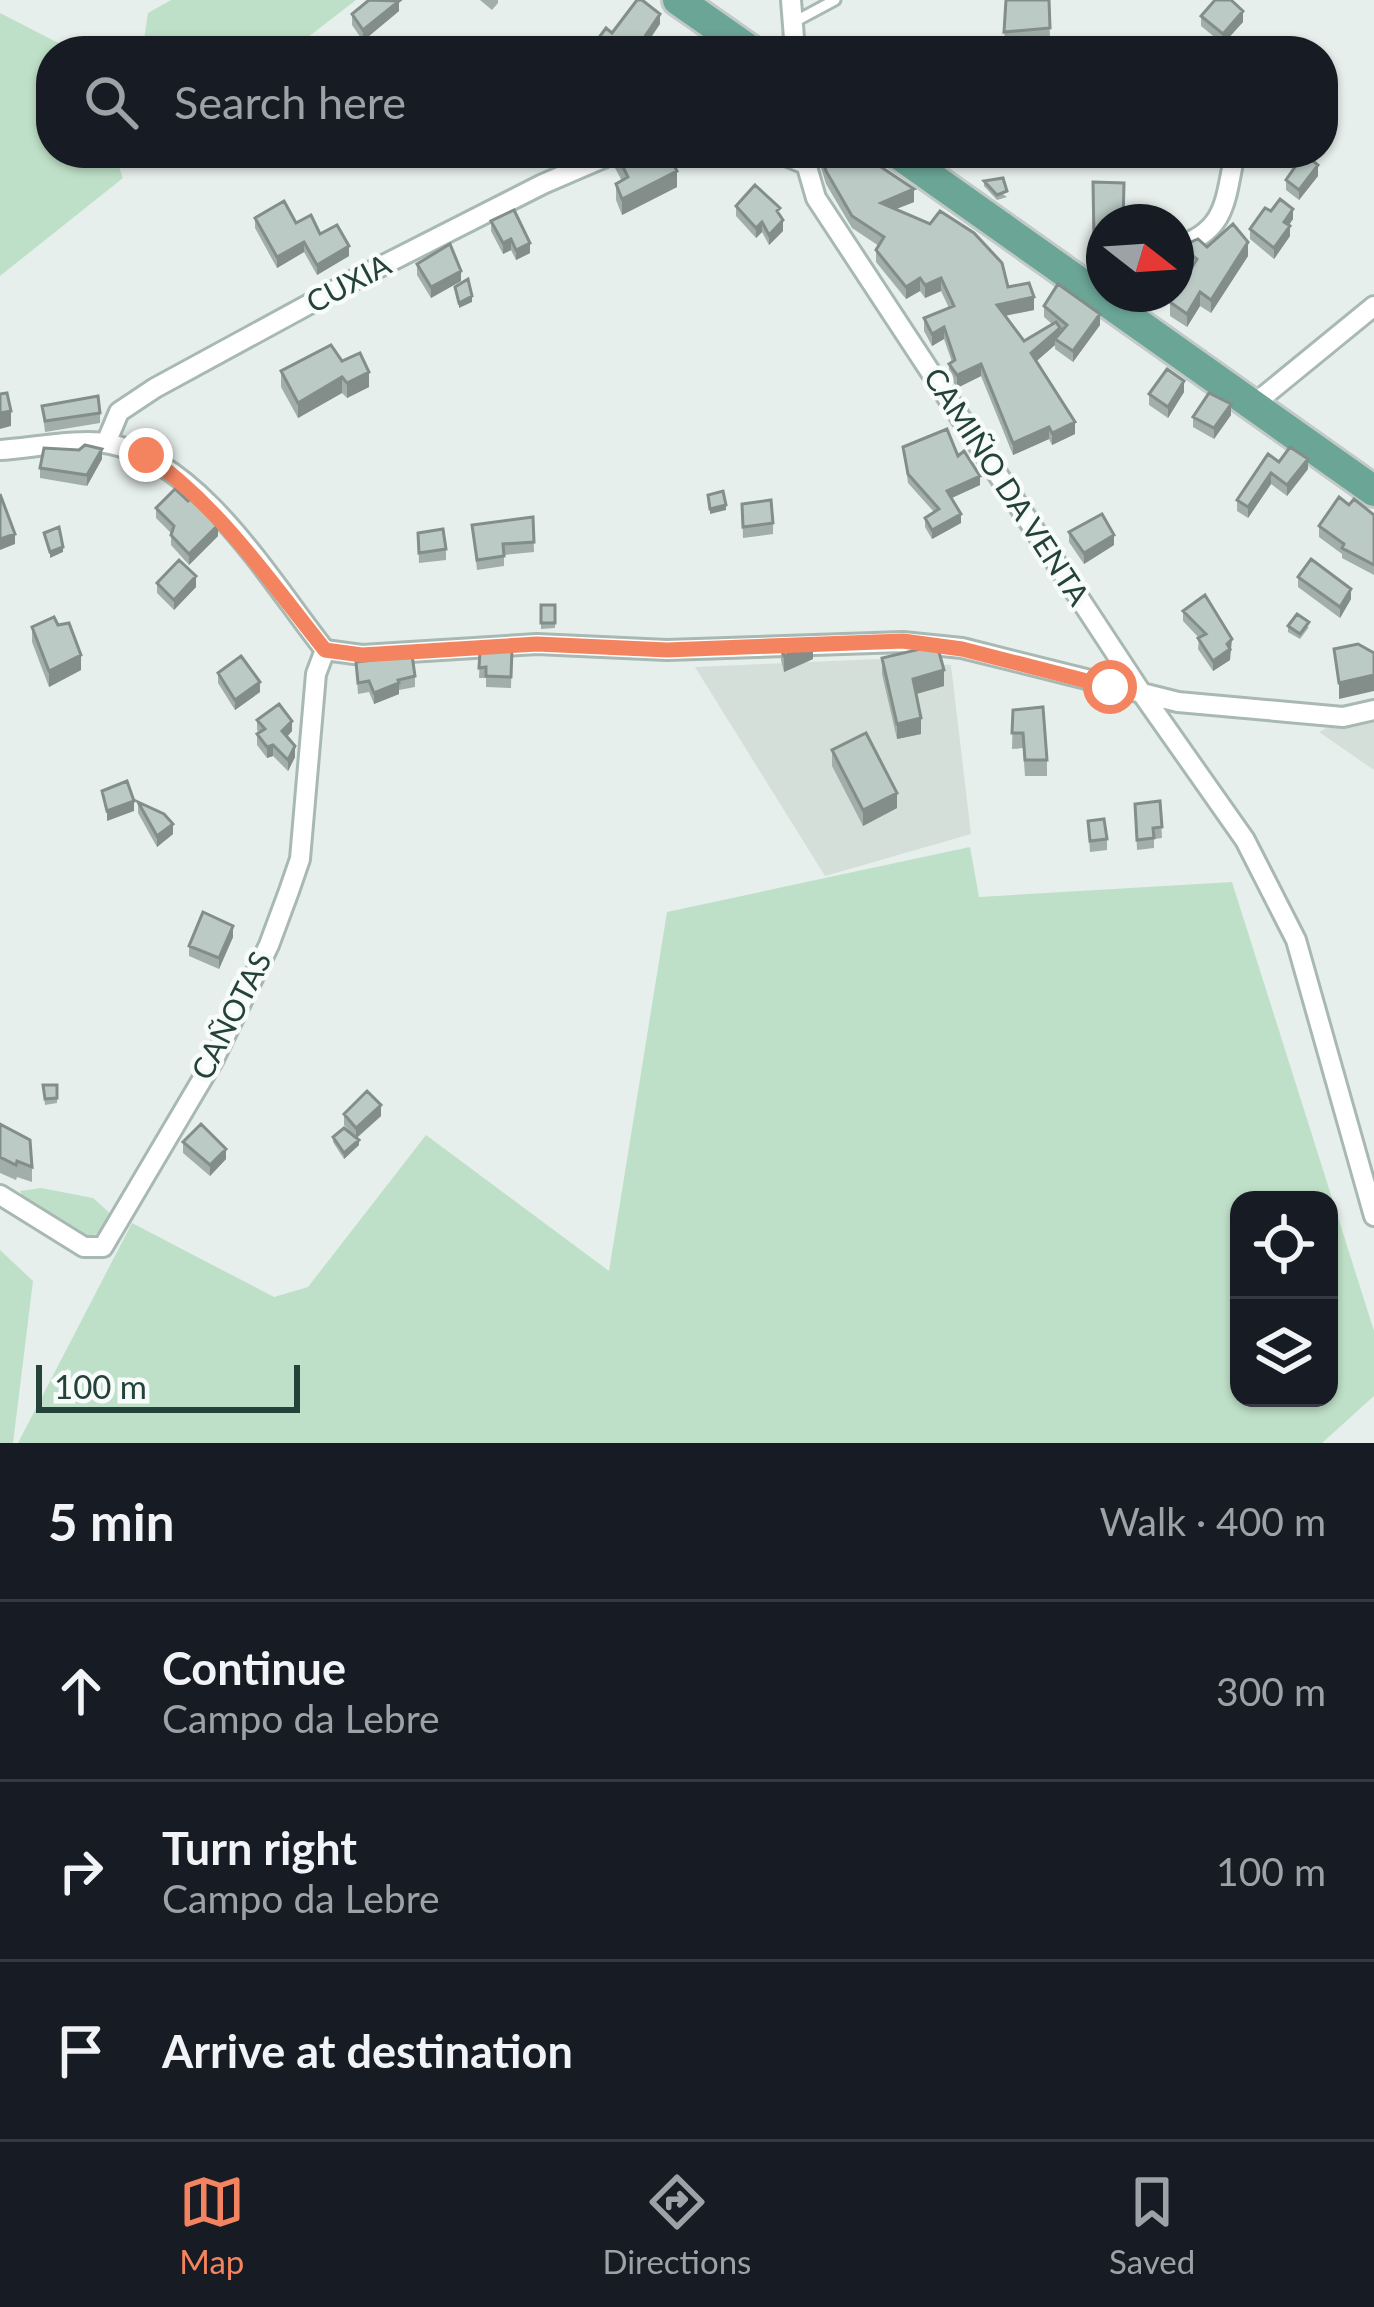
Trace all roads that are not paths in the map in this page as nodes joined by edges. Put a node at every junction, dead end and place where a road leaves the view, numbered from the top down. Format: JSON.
{"nodes":[{"id":1,"x":678,"y":0,"type":"edge"},
{"id":2,"x":791,"y":0,"type":"edge"},
{"id":3,"x":835,"y":0,"type":"edge"},
{"id":4,"x":794,"y":22,"type":"junction"},
{"id":5,"x":730,"y":36,"type":"edge"},
{"id":6,"x":794,"y":36,"type":"edge"},
{"id":7,"x":580,"y":168,"type":"edge"},
{"id":8,"x":807,"y":168,"type":"edge"},
{"id":9,"x":921,"y":168,"type":"edge"},
{"id":10,"x":1231,"y":168,"type":"edge"},
{"id":11,"x":1194,"y":241,"type":"edge"},
{"id":12,"x":1086,"y":272,"type":"edge"},
{"id":13,"x":1374,"y":306,"type":"edge"},
{"id":14,"x":1137,"y":312,"type":"edge"},
{"id":15,"x":1253,"y":405,"type":"junction"},
{"id":16,"x":106,"y":442,"type":"junction"},
{"id":17,"x":0,"y":450,"type":"edge"},
{"id":18,"x":1374,"y":491,"type":"edge"},
{"id":19,"x":325,"y":650,"type":"junction"},
{"id":20,"x":1143,"y":695,"type":"junction"},
{"id":21,"x":1374,"y":710,"type":"edge"},
{"id":22,"x":0,"y":1195,"type":"edge"},
{"id":23,"x":1374,"y":1216,"type":"edge"}],
"edges":[{"from":1,"to":5,"type":"main road"},
{"from":2,"to":4,"type":"street"},
{"from":3,"to":4,"type":"lane"},
{"from":4,"to":6,"type":"street"},
{"from":7,"to":16,"type":"street","name":"CUXIA"},
{"from":8,"to":20,"type":"street","name":"CAMIÑO DA VENTA"},
{"from":9,"to":12,"type":"main road"},
{"from":10,"to":11,"type":"street"},
{"from":13,"to":15,"type":"street"},
{"from":14,"to":15,"type":"main road"},
{"from":15,"to":18,"type":"main road"},
{"from":16,"to":17,"type":"street"},
{"from":16,"to":19,"type":"street"},
{"from":19,"to":20,"type":"street"},
{"from":19,"to":22,"type":"street","name":"CAÑOTAS"},
{"from":20,"to":21,"type":"street"},
{"from":20,"to":23,"type":"street","name":"CAMIÑO DA VENTA"}]}
